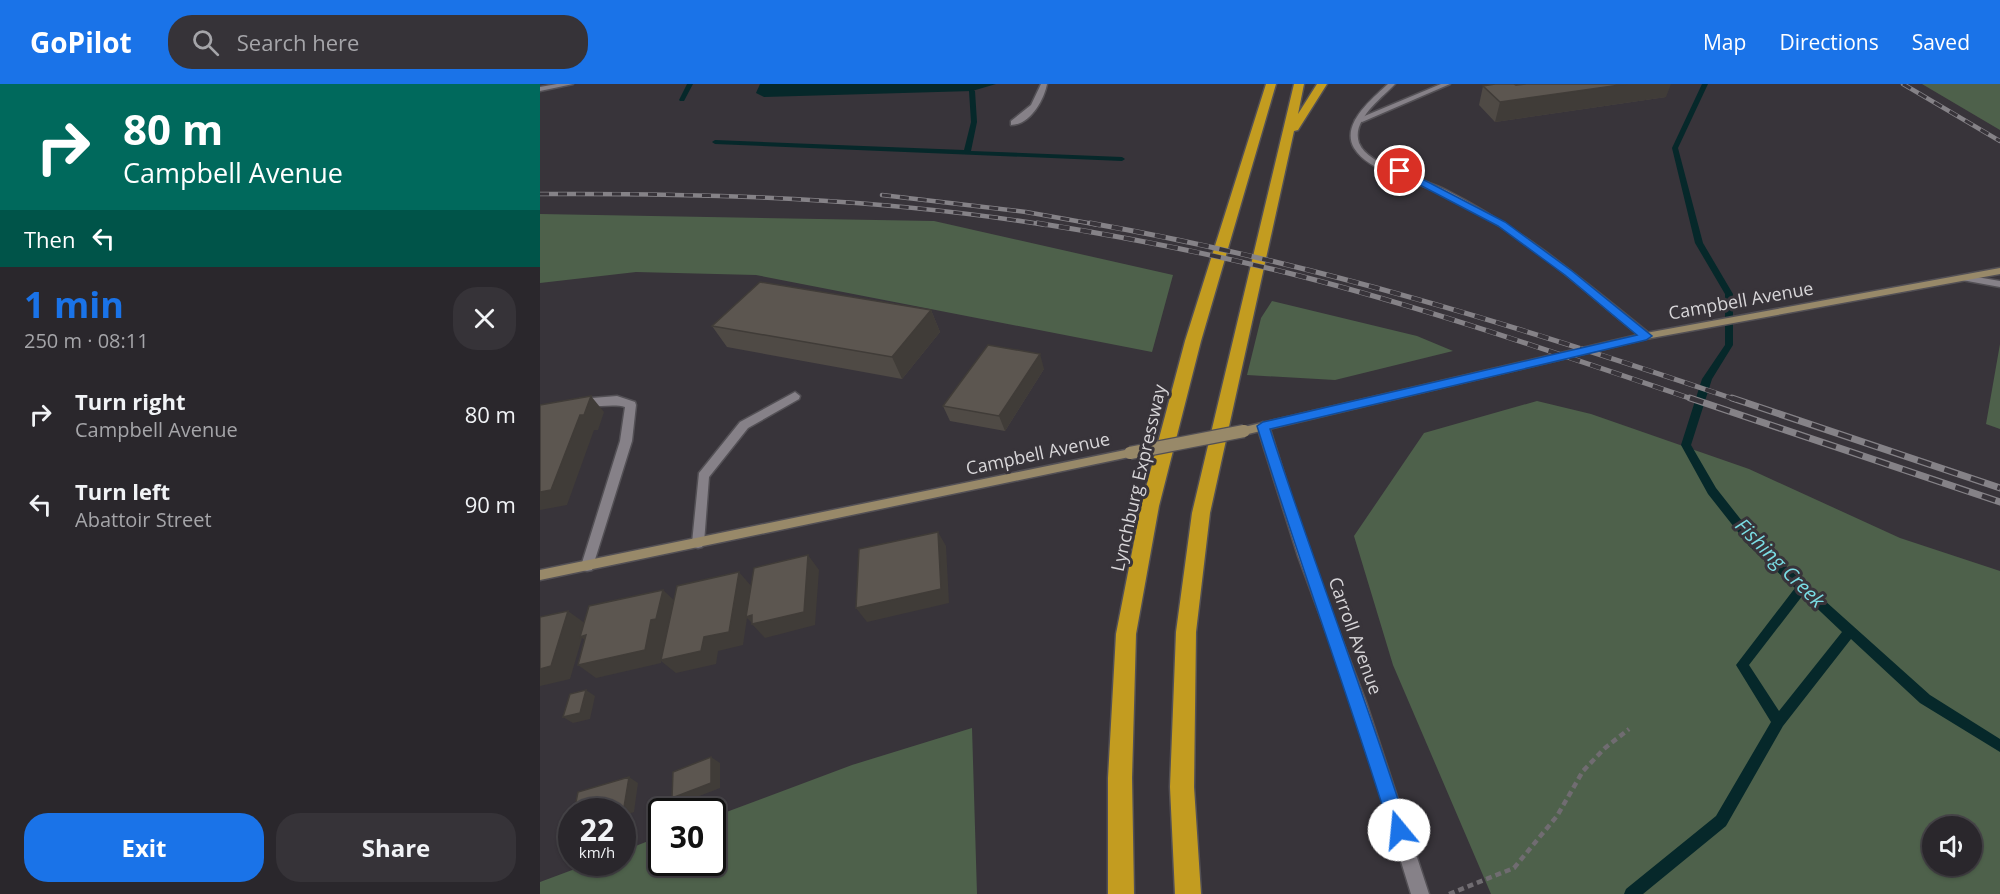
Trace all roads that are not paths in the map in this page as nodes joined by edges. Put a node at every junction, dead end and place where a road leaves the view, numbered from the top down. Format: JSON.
{"nodes":[{"id":1,"x":570,"y":84,"type":"edge"},
{"id":2,"x":1044,"y":84,"type":"edge"},
{"id":3,"x":1271,"y":84,"type":"edge"},
{"id":4,"x":1299,"y":84,"type":"edge"},
{"id":5,"x":1322,"y":84,"type":"edge"},
{"id":6,"x":1392,"y":84,"type":"edge"},
{"id":7,"x":1447,"y":84,"type":"edge"},
{"id":8,"x":540,"y":89,"type":"edge"},
{"id":9,"x":1359,"y":120,"type":"junction"},
{"id":10,"x":1014,"y":123,"type":"dead end"},
{"id":11,"x":1285,"y":143,"type":"junction"},
{"id":12,"x":2000,"y":271,"type":"edge"},
{"id":13,"x":1965,"y":278,"type":"junction"},
{"id":14,"x":2000,"y":284,"type":"edge"},
{"id":15,"x":1646,"y":336,"type":"junction"},
{"id":16,"x":795,"y":396,"type":"dead end"},
{"id":17,"x":572,"y":404,"type":"edge"},
{"id":18,"x":1263,"y":426,"type":"junction"},
{"id":19,"x":698,"y":543,"type":"junction"},
{"id":20,"x":587,"y":566,"type":"junction"},
{"id":21,"x":540,"y":575,"type":"edge"},
{"id":22,"x":1120,"y":894,"type":"edge"},
{"id":23,"x":1188,"y":894,"type":"edge"},
{"id":24,"x":1420,"y":894,"type":"edge"}],
"edges":[{"from":1,"to":8,"type":"street"},
{"from":2,"to":10,"type":"street"},
{"from":3,"to":22,"type":"highway","name":"Lynchburg Expressway"},
{"from":4,"to":11,"type":"highway"},
{"from":5,"to":11,"type":"highway"},
{"from":6,"to":9,"type":"street"},
{"from":7,"to":9,"type":"street"},
{"from":9,"to":15,"type":"street"},
{"from":11,"to":23,"type":"highway"},
{"from":12,"to":13,"type":"main road","name":"Campbell Avenue"},
{"from":13,"to":14,"type":"street"},
{"from":13,"to":15,"type":"main road","name":"Campbell Avenue"},
{"from":15,"to":18,"type":"main road","name":"Campbell Avenue"},
{"from":16,"to":19,"type":"street"},
{"from":17,"to":20,"type":"street"},
{"from":18,"to":19,"type":"main road","name":"Campbell Avenue","bridge":true},
{"from":18,"to":24,"type":"street","name":"Carroll Avenue"},
{"from":19,"to":20,"type":"main road","name":"Campbell Avenue"},
{"from":20,"to":21,"type":"main road","name":"Campbell Avenue"}]}
